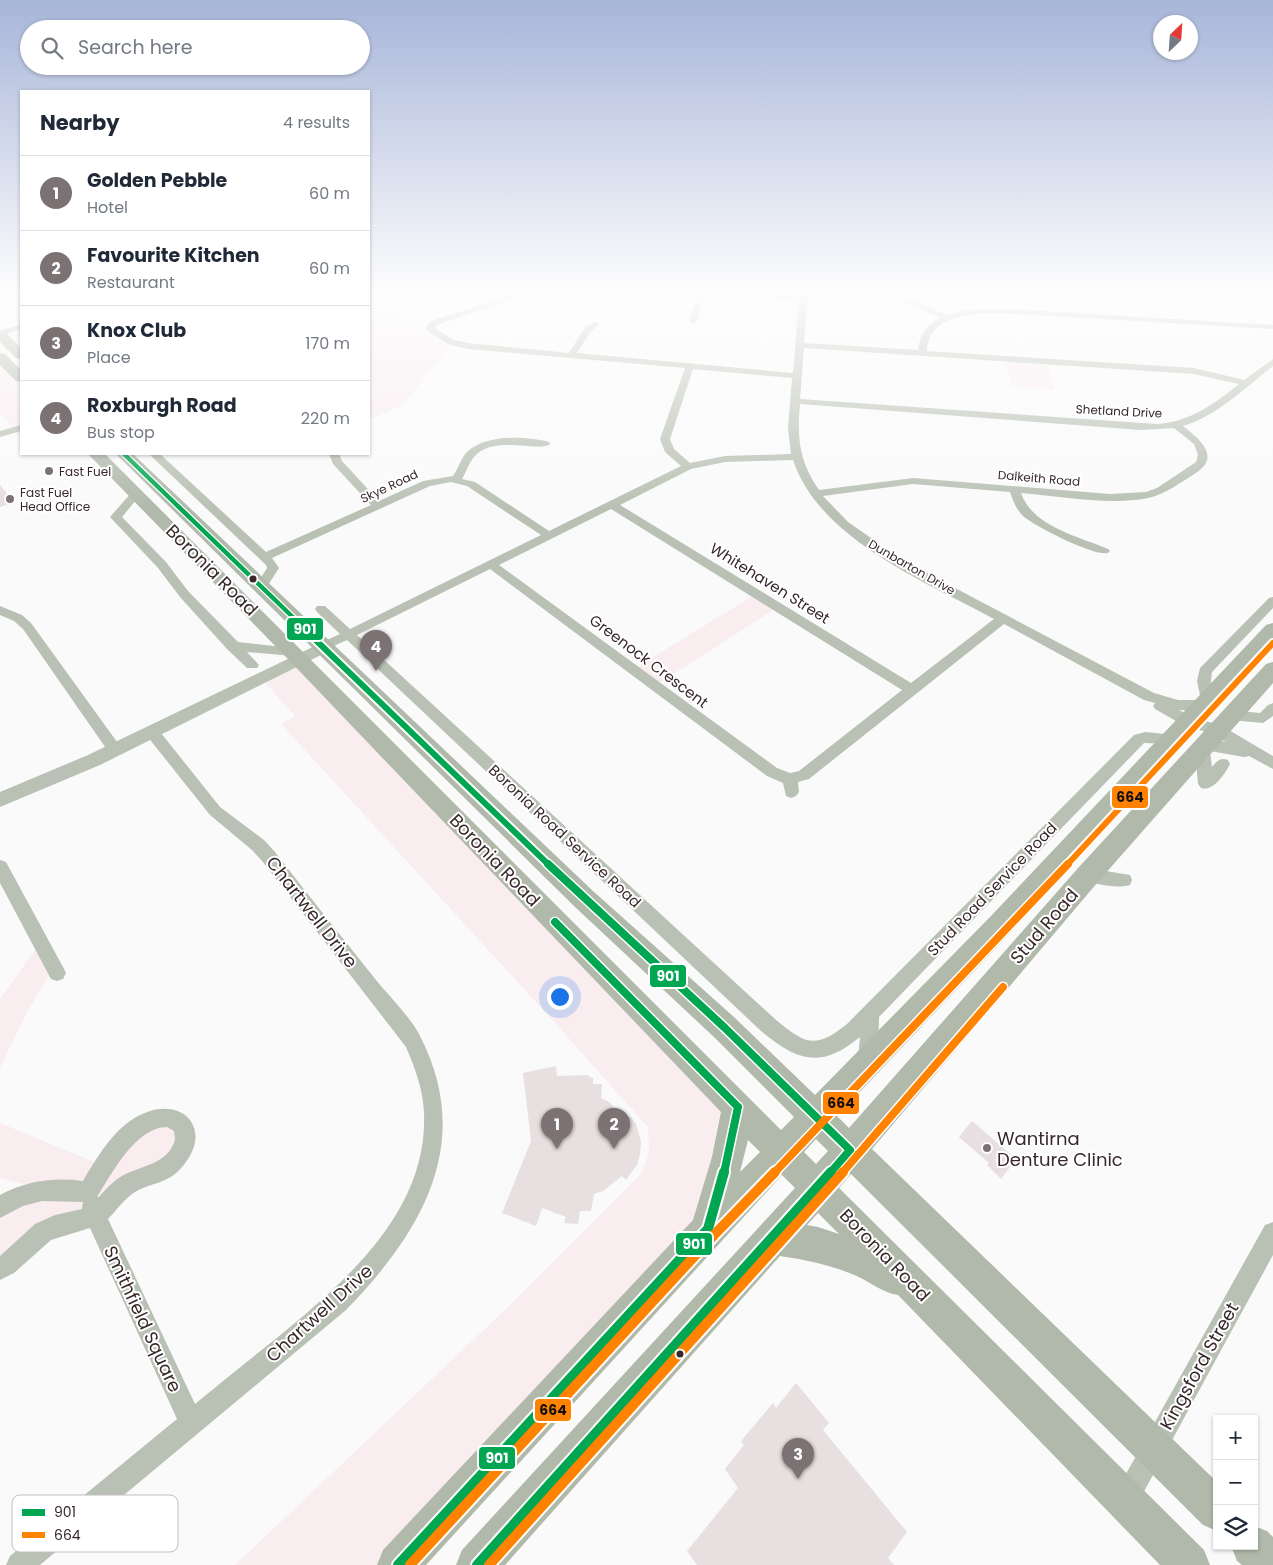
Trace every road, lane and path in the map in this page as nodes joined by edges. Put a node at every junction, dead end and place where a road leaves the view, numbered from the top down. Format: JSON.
{"nodes":[{"id":1,"x":7,"y":364,"type":"edge"},
{"id":2,"x":669,"y":364,"type":"edge"},
{"id":3,"x":798,"y":364,"type":"edge"},
{"id":4,"x":1089,"y":364,"type":"edge"},
{"id":5,"x":1270,"y":364,"type":"edge"},
{"id":6,"x":690,"y":366,"type":"junction"},
{"id":7,"x":797,"y":376,"type":"junction"},
{"id":8,"x":20,"y":377,"type":"edge"},
{"id":9,"x":1244,"y":383,"type":"junction"},
{"id":10,"x":795,"y":401,"type":"junction"},
{"id":11,"x":1176,"y":425,"type":"junction"},
{"id":12,"x":20,"y":428,"type":"edge"},
{"id":13,"x":0,"y":434,"type":"edge"},
{"id":14,"x":546,"y":444,"type":"dead end"},
{"id":15,"x":97,"y":455,"type":"edge"},
{"id":16,"x":125,"y":455,"type":"edge"},
{"id":17,"x":155,"y":455,"type":"edge"},
{"id":18,"x":334,"y":455,"type":"edge"},
{"id":19,"x":796,"y":457,"type":"junction"},
{"id":20,"x":688,"y":467,"type":"junction"},
{"id":21,"x":457,"y":479,"type":"junction"},
{"id":22,"x":1014,"y":488,"type":"junction"},
{"id":23,"x":136,"y":494,"type":"junction"},
{"id":24,"x":816,"y":494,"type":"junction"},
{"id":25,"x":611,"y":504,"type":"junction"},
{"id":26,"x":378,"y":506,"type":"junction"},
{"id":27,"x":548,"y":535,"type":"junction"},
{"id":28,"x":1104,"y":552,"type":"dead end"},
{"id":29,"x":265,"y":557,"type":"junction"},
{"id":30,"x":491,"y":564,"type":"junction"},
{"id":31,"x":261,"y":587,"type":"junction"},
{"id":32,"x":1273,"y":600,"type":"edge"},
{"id":33,"x":321,"y":609,"type":"dead end"},
{"id":34,"x":0,"y":610,"type":"edge"},
{"id":35,"x":1003,"y":618,"type":"junction"},
{"id":36,"x":1273,"y":630,"type":"edge"},
{"id":37,"x":232,"y":646,"type":"junction"},
{"id":38,"x":316,"y":648,"type":"junction"},
{"id":39,"x":252,"y":665,"type":"dead end"},
{"id":40,"x":1273,"y":669,"type":"edge"},
{"id":41,"x":912,"y":690,"type":"junction"},
{"id":42,"x":1149,"y":697,"type":"junction"},
{"id":43,"x":1273,"y":708,"type":"edge"},
{"id":44,"x":1200,"y":709,"type":"junction"},
{"id":45,"x":152,"y":732,"type":"junction"},
{"id":46,"x":1213,"y":734,"type":"junction"},
{"id":47,"x":1170,"y":739,"type":"junction"},
{"id":48,"x":115,"y":750,"type":"junction"},
{"id":49,"x":1270,"y":762,"type":"edge"},
{"id":50,"x":1223,"y":764,"type":"dead end"},
{"id":51,"x":0,"y":800,"type":"edge"},
{"id":52,"x":0,"y":867,"type":"edge"},
{"id":53,"x":1088,"y":875,"type":"junction"},
{"id":54,"x":1124,"y":880,"type":"dead end"},
{"id":55,"x":57,"y":973,"type":"dead end"},
{"id":56,"x":870,"y":1014,"type":"junction"},
{"id":57,"x":816,"y":1050,"type":"joint"},
{"id":58,"x":868,"y":1061,"type":"junction"},
{"id":59,"x":738,"y":1107,"type":"junction"},
{"id":60,"x":816,"y":1117,"type":"junction"},
{"id":61,"x":850,"y":1150,"type":"junction"},
{"id":62,"x":782,"y":1152,"type":"junction"},
{"id":63,"x":818,"y":1188,"type":"junction"},
{"id":64,"x":88,"y":1192,"type":"junction"},
{"id":65,"x":0,"y":1207,"type":"edge"},
{"id":66,"x":94,"y":1215,"type":"junction"},
{"id":67,"x":708,"y":1230,"type":"junction"},
{"id":68,"x":1273,"y":1233,"type":"edge"},
{"id":69,"x":772,"y":1238,"type":"junction"},
{"id":70,"x":0,"y":1269,"type":"edge"},
{"id":71,"x":917,"y":1288,"type":"junction"},
{"id":72,"x":191,"y":1423,"type":"junction"},
{"id":73,"x":1154,"y":1449,"type":"junction"},
{"id":74,"x":104,"y":1495,"type":"edge"},
{"id":75,"x":1126,"y":1500,"type":"junction"},
{"id":76,"x":1213,"y":1507,"type":"edge"},
{"id":77,"x":1256,"y":1550,"type":"edge"},
{"id":78,"x":35,"y":1552,"type":"edge"},
{"id":79,"x":19,"y":1565,"type":"edge"},
{"id":80,"x":398,"y":1565,"type":"edge"},
{"id":81,"x":477,"y":1565,"type":"edge"},
{"id":82,"x":1189,"y":1565,"type":"edge"},
{"id":83,"x":1270,"y":1565,"type":"edge"}],
"edges":[{"from":1,"to":8,"type":"main road"},
{"from":2,"to":6,"type":"street"},
{"from":3,"to":7,"type":"street","name":"Dunbarton Drive"},
{"from":4,"to":9,"type":"street"},
{"from":5,"to":9,"type":"street","name":"Shetland Drive"},
{"from":6,"to":7,"type":"street"},
{"from":6,"to":20,"type":"street"},
{"from":7,"to":10,"type":"street","name":"Dunbarton Drive"},
{"from":9,"to":11,"type":"street","name":"Shetland Drive"},
{"from":10,"to":11,"type":"street","name":"Shetland Drive"},
{"from":10,"to":19,"type":"street","name":"Dunbarton Drive"},
{"from":11,"to":22,"type":"street","name":"Dalkeith Road"},
{"from":12,"to":13,"type":"street"},
{"from":14,"to":21,"type":"street"},
{"from":15,"to":23,"type":"main road","name":"Boronia Road"},
{"from":16,"to":31,"type":"main road","name":"Boronia Road"},
{"from":17,"to":29,"type":"street"},
{"from":18,"to":26,"type":"street"},
{"from":19,"to":20,"type":"street"},
{"from":19,"to":24,"type":"street","name":"Dunbarton Drive"},
{"from":20,"to":25,"type":"street"},
{"from":21,"to":26,"type":"street","name":"Skye Road"},
{"from":21,"to":27,"type":"street","name":"Skye Road"},
{"from":22,"to":24,"type":"street","name":"Dalkeith Road"},
{"from":22,"to":28,"type":"street"},
{"from":23,"to":37,"type":"street"},
{"from":23,"to":38,"type":"main road","name":"Boronia Road"},
{"from":24,"to":35,"type":"street","name":"Dunbarton Drive"},
{"from":25,"to":27,"type":"street"},
{"from":25,"to":41,"type":"street","name":"Whitehaven Street"},
{"from":26,"to":29,"type":"street","name":"Skye Road"},
{"from":27,"to":30,"type":"street"},
{"from":29,"to":31,"type":"street","name":"Boronia Road"},
{"from":30,"to":38,"type":"street"},
{"from":30,"to":41,"type":"street","name":"Greenock Crescent"},
{"from":31,"to":38,"type":"main road","name":"Boronia Road"},
{"from":32,"to":44,"type":"street"},
{"from":33,"to":38,"type":"street","name":"Boronia Road Service Road"},
{"from":34,"to":48,"type":"street"},
{"from":35,"to":41,"type":"street","name":"Greenock Crescent"},
{"from":35,"to":42,"type":"street","name":"Dunbarton Drive"},
{"from":36,"to":44,"type":"main road","name":"Stud Road"},
{"from":37,"to":38,"type":"street"},
{"from":37,"to":39,"type":"street"},
{"from":38,"to":45,"type":"street"},
{"from":38,"to":57,"type":"street","name":"Boronia Road Service Road"},
{"from":38,"to":59,"type":"main road","name":"Boronia Road"},
{"from":38,"to":60,"type":"main road","name":"Boronia Road"},
{"from":40,"to":46,"type":"main road","name":"Stud Road"},
{"from":42,"to":44,"type":"street","name":"Dunbarton Drive"},
{"from":42,"to":44,"type":"street","name":"Dunbarton Drive"},
{"from":43,"to":46,"type":"street"},
{"from":44,"to":46,"type":"street","name":"Dunbarton Drive"},
{"from":44,"to":47,"type":"main road","name":"Stud Road"},
{"from":45,"to":48,"type":"street"},
{"from":45,"to":72,"type":"street","name":"Chartwell Drive"},
{"from":46,"to":49,"type":"street"},
{"from":46,"to":50,"type":"street"},
{"from":46,"to":53,"type":"main road","name":"Stud Road"},
{"from":47,"to":56,"type":"street","name":"Stud Road Service Road"},
{"from":47,"to":58,"type":"main road","name":"Stud Road"},
{"from":48,"to":51,"type":"street"},
{"from":52,"to":55,"type":"street"},
{"from":53,"to":54,"type":"street"},
{"from":53,"to":61,"type":"main road","name":"Stud Road"},
{"from":56,"to":57,"type":"street","name":"Stud Road Service Road"},
{"from":56,"to":58,"type":"street"},
{"from":58,"to":60,"type":"main road","name":"Stud Road"},
{"from":59,"to":62,"type":"main road","name":"Boronia Road"},
{"from":59,"to":67,"type":"main road"},
{"from":60,"to":61,"type":"main road","name":"Boronia Road"},
{"from":60,"to":62,"type":"main road","name":"Stud Road"},
{"from":61,"to":63,"type":"main road","name":"Stud Road"},
{"from":61,"to":73,"type":"main road","name":"Boronia Road"},
{"from":62,"to":63,"type":"main road","name":"Boronia Road"},
{"from":62,"to":67,"type":"main road","name":"Stud Road"},
{"from":63,"to":69,"type":"main road","name":"Stud Road"},
{"from":63,"to":71,"type":"main road","name":"Boronia Road"},
{"from":64,"to":65,"type":"street"},
{"from":64,"to":66,"type":"street","name":"Smithfield Square"},
{"from":64,"to":66,"type":"street"},
{"from":66,"to":70,"type":"street"},
{"from":66,"to":72,"type":"street","name":"Smithfield Square"},
{"from":67,"to":80,"type":"main road","name":"Stud Road"},
{"from":68,"to":73,"type":"street","name":"Kingsford Street"},
{"from":69,"to":71,"type":"main road"},
{"from":69,"to":81,"type":"main road","name":"Stud Road"},
{"from":71,"to":75,"type":"main road","name":"Boronia Road"},
{"from":72,"to":74,"type":"street","name":"Chartwell Drive"},
{"from":73,"to":75,"type":"street","name":"Kingsford Street"},
{"from":73,"to":76,"type":"main road","name":"Boronia Road"},
{"from":75,"to":82,"type":"main road","name":"Boronia Road"},
{"from":77,"to":83,"type":"main road"},
{"from":78,"to":79,"type":"street","name":"Chartwell Drive"}]}
